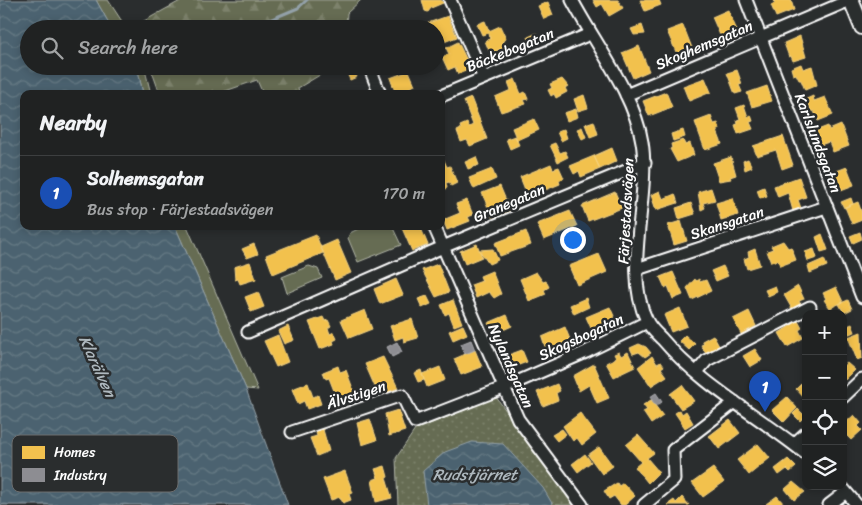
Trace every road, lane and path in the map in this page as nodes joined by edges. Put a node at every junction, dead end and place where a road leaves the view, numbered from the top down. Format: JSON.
{"nodes":[{"id":1,"x":450,"y":0,"type":"edge"},
{"id":2,"x":572,"y":0,"type":"edge"},
{"id":3,"x":746,"y":0,"type":"edge"},
{"id":4,"x":851,"y":0,"type":"edge"},
{"id":5,"x":862,"y":28,"type":"edge"},
{"id":6,"x":590,"y":34,"type":"junction"},
{"id":7,"x":761,"y":37,"type":"junction"},
{"id":8,"x":373,"y":75,"type":"edge"},
{"id":9,"x":483,"y":76,"type":"junction"},
{"id":10,"x":379,"y":90,"type":"edge"},
{"id":11,"x":445,"y":94,"type":"edge"},
{"id":12,"x":626,"y":95,"type":"junction"},
{"id":13,"x":645,"y":163,"type":"junction"},
{"id":14,"x":826,"y":207,"type":"junction"},
{"id":15,"x":436,"y":230,"type":"edge"},
{"id":16,"x":443,"y":247,"type":"junction"},
{"id":17,"x":638,"y":269,"type":"junction"},
{"id":18,"x":862,"y":297,"type":"edge"},
{"id":19,"x":810,"y":308,"type":"dead end"},
{"id":20,"x":647,"y":322,"type":"junction"},
{"id":21,"x":248,"y":332,"type":"dead end"},
{"id":22,"x":697,"y":372,"type":"junction"},
{"id":23,"x":862,"y":379,"type":"edge"},
{"id":24,"x":503,"y":388,"type":"junction"},
{"id":25,"x":847,"y":393,"type":"edge"},
{"id":26,"x":735,"y":402,"type":"junction"},
{"id":27,"x":415,"y":422,"type":"joint"},
{"id":28,"x":292,"y":432,"type":"dead end"},
{"id":29,"x":802,"y":437,"type":"edge"},
{"id":30,"x":794,"y":444,"type":"junction"},
{"id":31,"x":802,"y":451,"type":"edge"},
{"id":32,"x":842,"y":490,"type":"edge"},
{"id":33,"x":844,"y":490,"type":"edge"},
{"id":34,"x":582,"y":505,"type":"edge"},
{"id":35,"x":644,"y":505,"type":"edge"},
{"id":36,"x":830,"y":505,"type":"edge"},
{"id":37,"x":856,"y":505,"type":"edge"}],
"edges":[{"from":1,"to":9,"type":"street"},
{"from":2,"to":6,"type":"street","name":"Färjestadsvägen"},
{"from":3,"to":7,"type":"street","name":"Karlslundsgatan"},
{"from":4,"to":5,"type":"street"},
{"from":4,"to":7,"type":"street","name":"Skoghemsgatan"},
{"from":6,"to":9,"type":"street","name":"Bäckebogatan"},
{"from":6,"to":12,"type":"street","name":"Färjestadsvägen"},
{"from":7,"to":12,"type":"street","name":"Skoghemsgatan"},
{"from":7,"to":14,"type":"street","name":"Karlslundsgatan"},
{"from":8,"to":10,"type":"street"},
{"from":9,"to":11,"type":"street","name":"Bäckebogatan"},
{"from":12,"to":13,"type":"street","name":"Färjestadsvägen"},
{"from":13,"to":16,"type":"street","name":"Granegatan"},
{"from":13,"to":17,"type":"street","name":"Färjestadsvägen"},
{"from":14,"to":17,"type":"street","name":"Skansgatan"},
{"from":14,"to":18,"type":"street","name":"Karlslundsgatan"},
{"from":15,"to":16,"type":"street","name":"Nylandsgatan"},
{"from":16,"to":21,"type":"street","name":"Granegatan"},
{"from":16,"to":24,"type":"street","name":"Nylandsgatan"},
{"from":17,"to":20,"type":"street","name":"Färjestadsvägen"},
{"from":19,"to":22,"type":"street"},
{"from":20,"to":22,"type":"street","name":"Färjestadsvägen"},
{"from":20,"to":24,"type":"street","name":"Skogsbogatan"},
{"from":22,"to":26,"type":"street","name":"Färjestadsvägen"},
{"from":23,"to":25,"type":"street"},
{"from":24,"to":27,"type":"street","name":"Skogsbogatan"},
{"from":24,"to":34,"type":"street","name":"Nylandsgatan"},
{"from":26,"to":30,"type":"street","name":"Färjestadsvägen"},
{"from":26,"to":35,"type":"street"},
{"from":27,"to":28,"type":"street","name":"Älvstigen"},
{"from":29,"to":30,"type":"street"},
{"from":30,"to":31,"type":"street","name":"Färjestadsvägen"},
{"from":32,"to":36,"type":"street"},
{"from":33,"to":37,"type":"street"}]}
